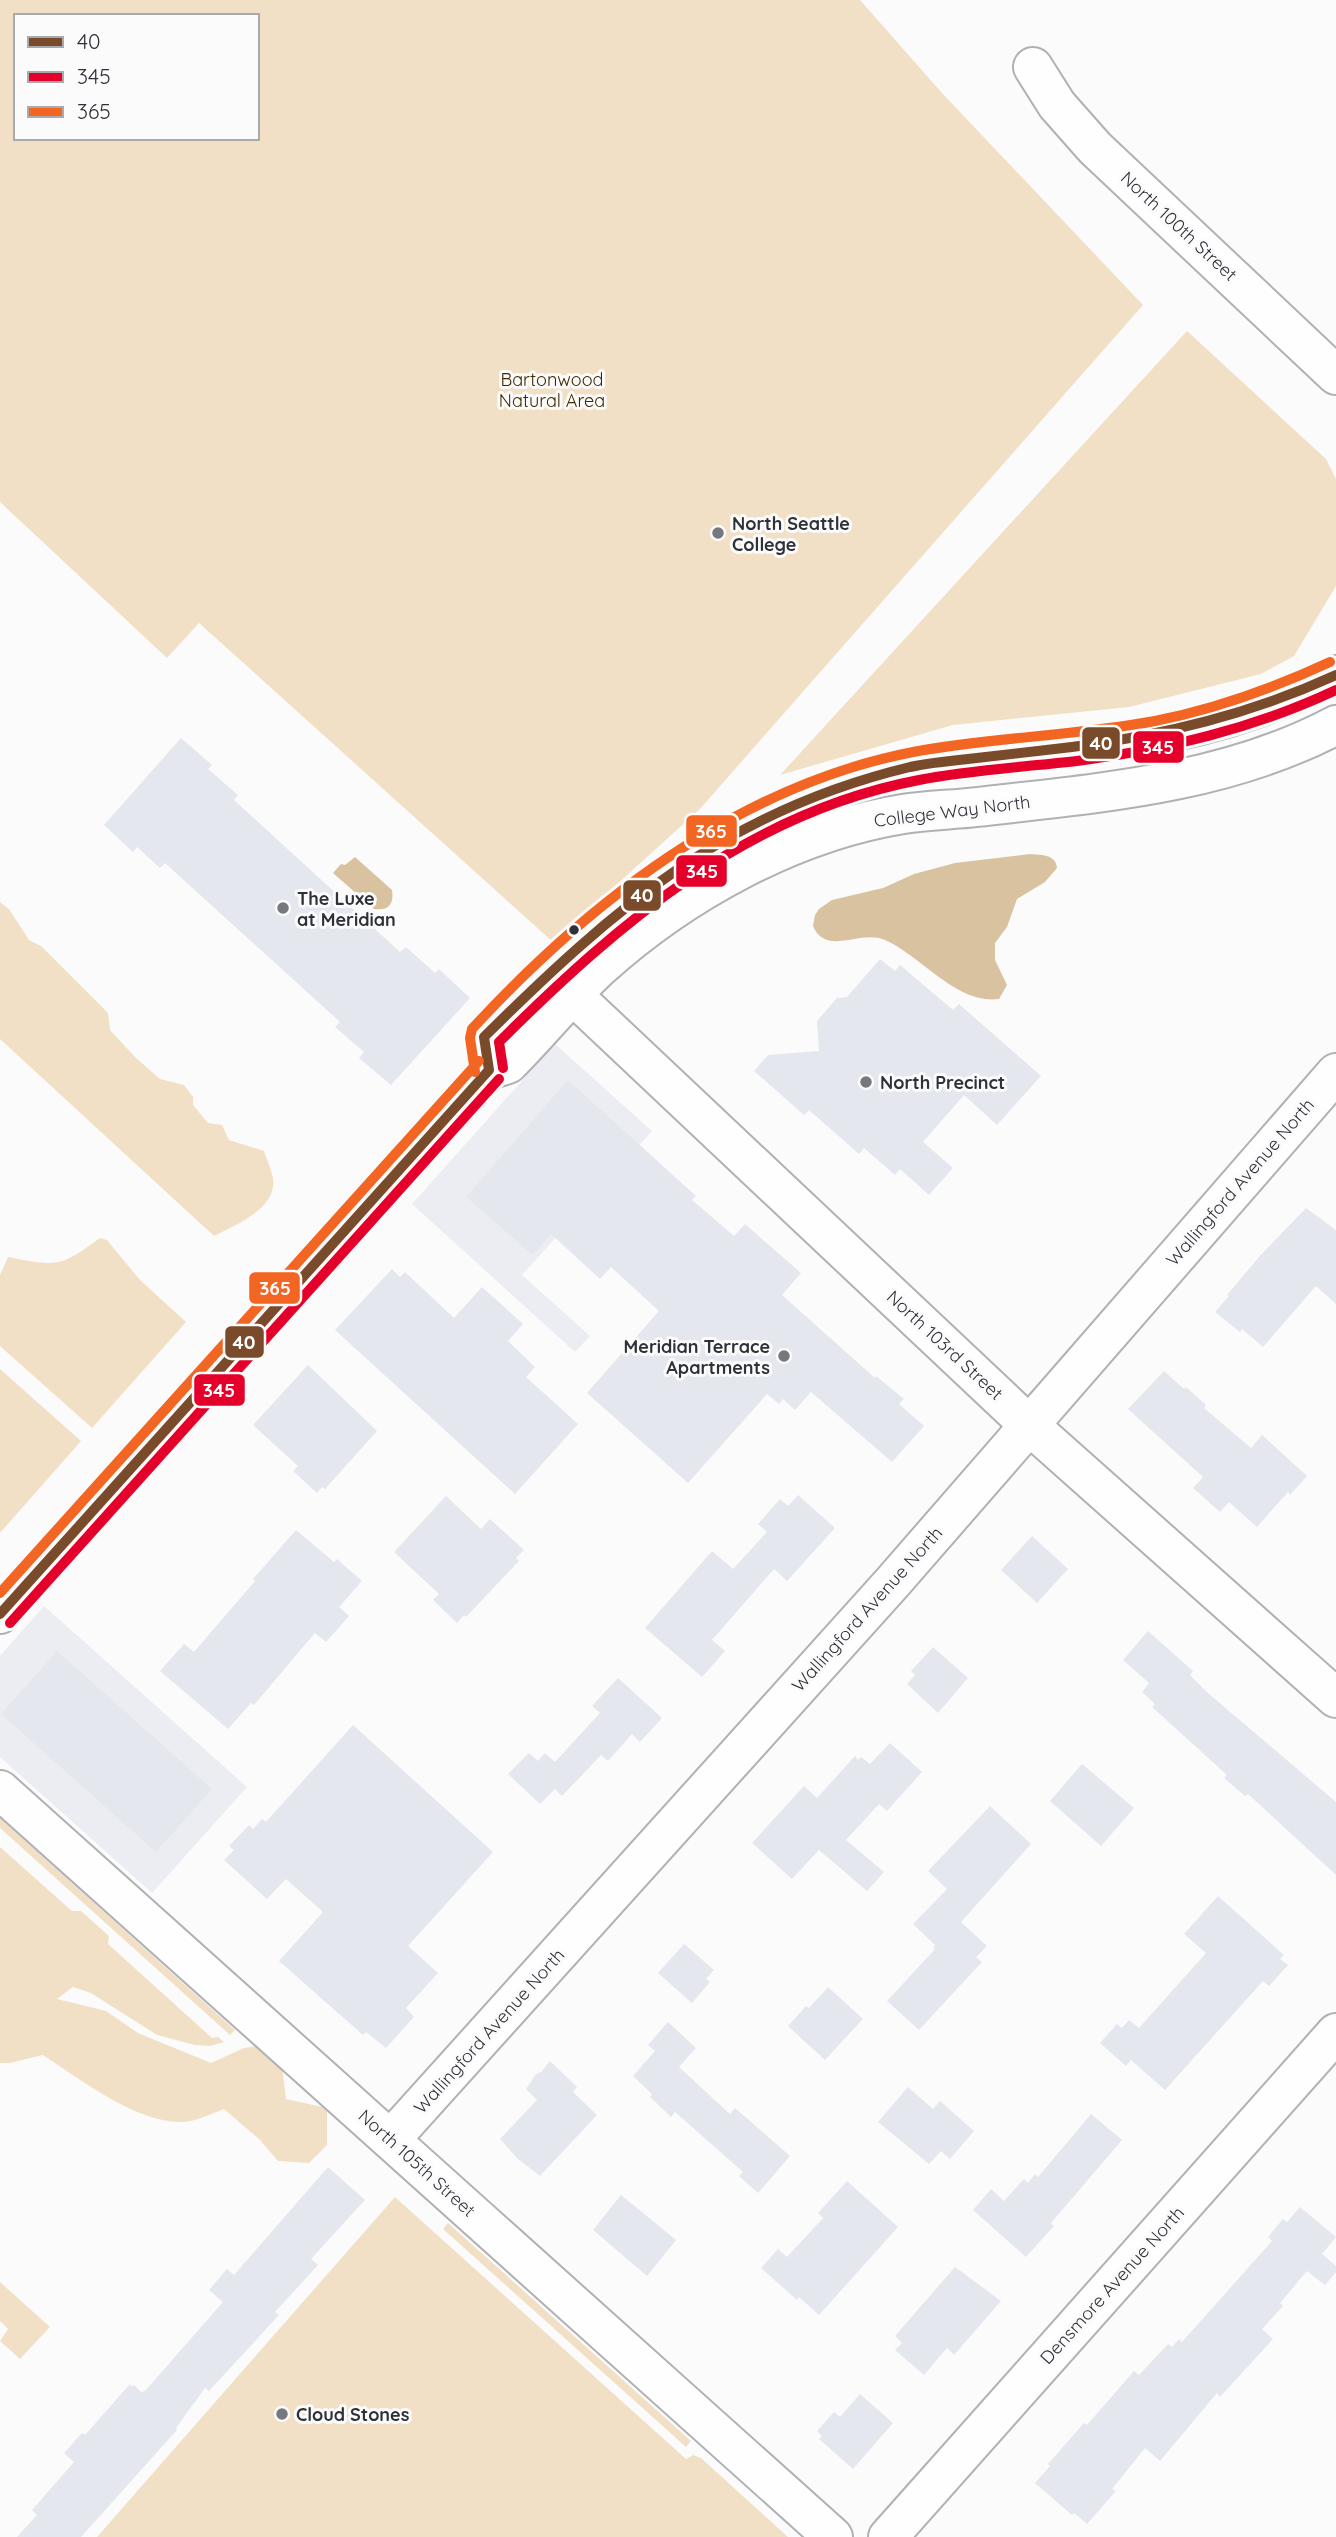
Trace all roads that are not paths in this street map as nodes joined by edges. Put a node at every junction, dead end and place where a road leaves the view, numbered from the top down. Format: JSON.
{"nodes":[{"id":1,"x":1034,"y":67,"type":"dead end"},
{"id":2,"x":1336,"y":376,"type":"edge"},
{"id":3,"x":1336,"y":675,"type":"edge"},
{"id":4,"x":1336,"y":725,"type":"edge"},
{"id":5,"x":567,"y":990,"type":"junction"},
{"id":6,"x":489,"y":1070,"type":"junction"},
{"id":7,"x":1336,"y":1073,"type":"edge"},
{"id":8,"x":1029,"y":1425,"type":"junction"},
{"id":9,"x":0,"y":1614,"type":"edge"},
{"id":10,"x":1336,"y":1698,"type":"edge"},
{"id":11,"x":0,"y":1790,"type":"edge"},
{"id":12,"x":1336,"y":2033,"type":"edge"},
{"id":13,"x":391,"y":2139,"type":"junction"},
{"id":14,"x":833,"y":2537,"type":"edge"},
{"id":15,"x":888,"y":2537,"type":"edge"}],
"edges":[{"from":1,"to":2,"type":"street","name":"North 100th Street"},
{"from":3,"to":6,"type":"street"},
{"from":4,"to":5,"type":"street","name":"College Way North"},
{"from":5,"to":6,"type":"street","name":"College Way North"},
{"from":5,"to":8,"type":"street","name":"North 103rd Street"},
{"from":6,"to":9,"type":"street","name":"College Way North"},
{"from":7,"to":8,"type":"street","name":"Wallingford Avenue North"},
{"from":8,"to":10,"type":"street","name":"North 103rd Street"},
{"from":8,"to":13,"type":"street","name":"Wallingford Avenue North"},
{"from":11,"to":13,"type":"street","name":"North 105th Street"},
{"from":12,"to":15,"type":"street","name":"Densmore Avenue North"},
{"from":13,"to":14,"type":"street","name":"North 105th Street"}]}
